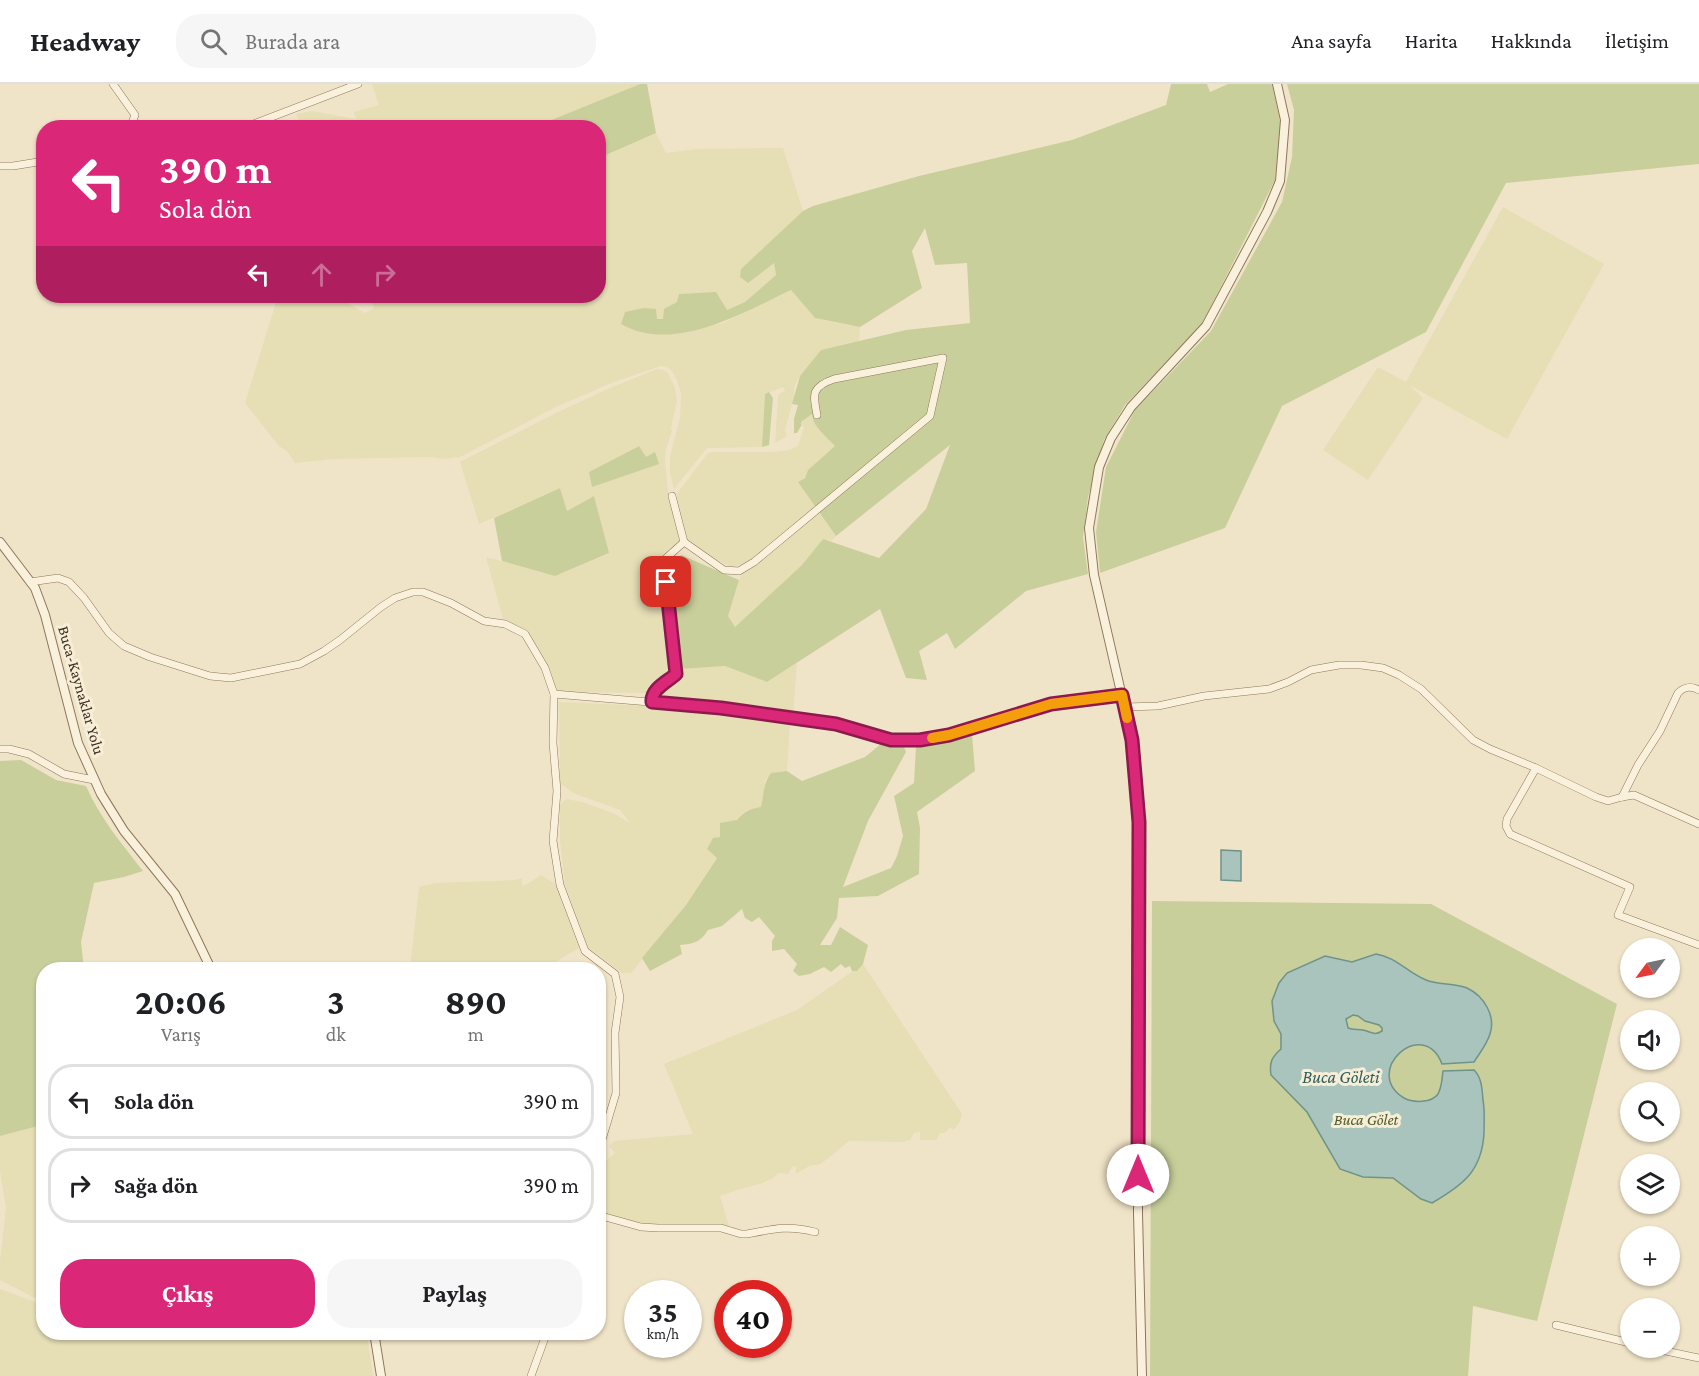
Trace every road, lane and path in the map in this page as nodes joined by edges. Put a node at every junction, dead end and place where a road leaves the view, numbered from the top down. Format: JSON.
{"nodes":[{"id":1,"x":113,"y":84,"type":"edge"},
{"id":2,"x":358,"y":84,"type":"edge"},
{"id":3,"x":1277,"y":84,"type":"edge"},
{"id":4,"x":133,"y":120,"type":"edge"},
{"id":5,"x":264,"y":120,"type":"edge"},
{"id":6,"x":36,"y":162,"type":"edge"},
{"id":7,"x":0,"y":166,"type":"edge"},
{"id":8,"x":817,"y":415,"type":"dead end"},
{"id":9,"x":672,"y":496,"type":"dead end"},
{"id":10,"x":0,"y":542,"type":"edge"},
{"id":11,"x":684,"y":542,"type":"junction"},
{"id":12,"x":30,"y":582,"type":"junction"},
{"id":13,"x":1699,"y":690,"type":"edge"},
{"id":14,"x":554,"y":694,"type":"junction"},
{"id":15,"x":1122,"y":695,"type":"junction"},
{"id":16,"x":652,"y":702,"type":"junction"},
{"id":17,"x":1125,"y":707,"type":"junction"},
{"id":18,"x":0,"y":749,"type":"edge"},
{"id":19,"x":1536,"y":768,"type":"junction"},
{"id":20,"x":94,"y":780,"type":"junction"},
{"id":21,"x":1622,"y":796,"type":"junction"},
{"id":22,"x":1699,"y":824,"type":"edge"},
{"id":23,"x":1699,"y":945,"type":"edge"},
{"id":24,"x":207,"y":962,"type":"edge"},
{"id":25,"x":599,"y":962,"type":"edge"},
{"id":26,"x":606,"y":967,"type":"edge"},
{"id":27,"x":606,"y":1126,"type":"edge"},
{"id":28,"x":606,"y":1217,"type":"edge"},
{"id":29,"x":815,"y":1232,"type":"dead end"},
{"id":30,"x":1556,"y":1325,"type":"dead end"},
{"id":31,"x":375,"y":1340,"type":"edge"},
{"id":32,"x":544,"y":1340,"type":"edge"},
{"id":33,"x":1620,"y":1341,"type":"edge"},
{"id":34,"x":1680,"y":1354,"type":"edge"},
{"id":35,"x":1699,"y":1358,"type":"edge"},
{"id":36,"x":381,"y":1376,"type":"edge"},
{"id":37,"x":531,"y":1376,"type":"edge"},
{"id":38,"x":1142,"y":1376,"type":"edge"}],
"edges":[{"from":1,"to":4,"type":"street"},
{"from":2,"to":5,"type":"street"},
{"from":3,"to":15,"type":"street"},
{"from":6,"to":7,"type":"street"},
{"from":8,"to":11,"type":"street"},
{"from":9,"to":11,"type":"street"},
{"from":10,"to":12,"type":"street","name":"Buca-Kaynaklar Yolu"},
{"from":11,"to":16,"type":"street"},
{"from":12,"to":14,"type":"street"},
{"from":12,"to":20,"type":"street","name":"Buca-Kaynaklar Yolu"},
{"from":13,"to":21,"type":"street"},
{"from":14,"to":16,"type":"street"},
{"from":14,"to":25,"type":"street"},
{"from":15,"to":16,"type":"street"},
{"from":15,"to":17,"type":"street"},
{"from":17,"to":19,"type":"street"},
{"from":17,"to":38,"type":"street"},
{"from":18,"to":20,"type":"street"},
{"from":19,"to":21,"type":"street"},
{"from":19,"to":23,"type":"street"},
{"from":20,"to":24,"type":"street","name":"Buca-Kaynaklar Yolu"},
{"from":21,"to":22,"type":"street"},
{"from":26,"to":27,"type":"street"},
{"from":28,"to":29,"type":"street"},
{"from":30,"to":33,"type":"street"},
{"from":31,"to":36,"type":"street"},
{"from":32,"to":37,"type":"street"},
{"from":34,"to":35,"type":"street"}]}
